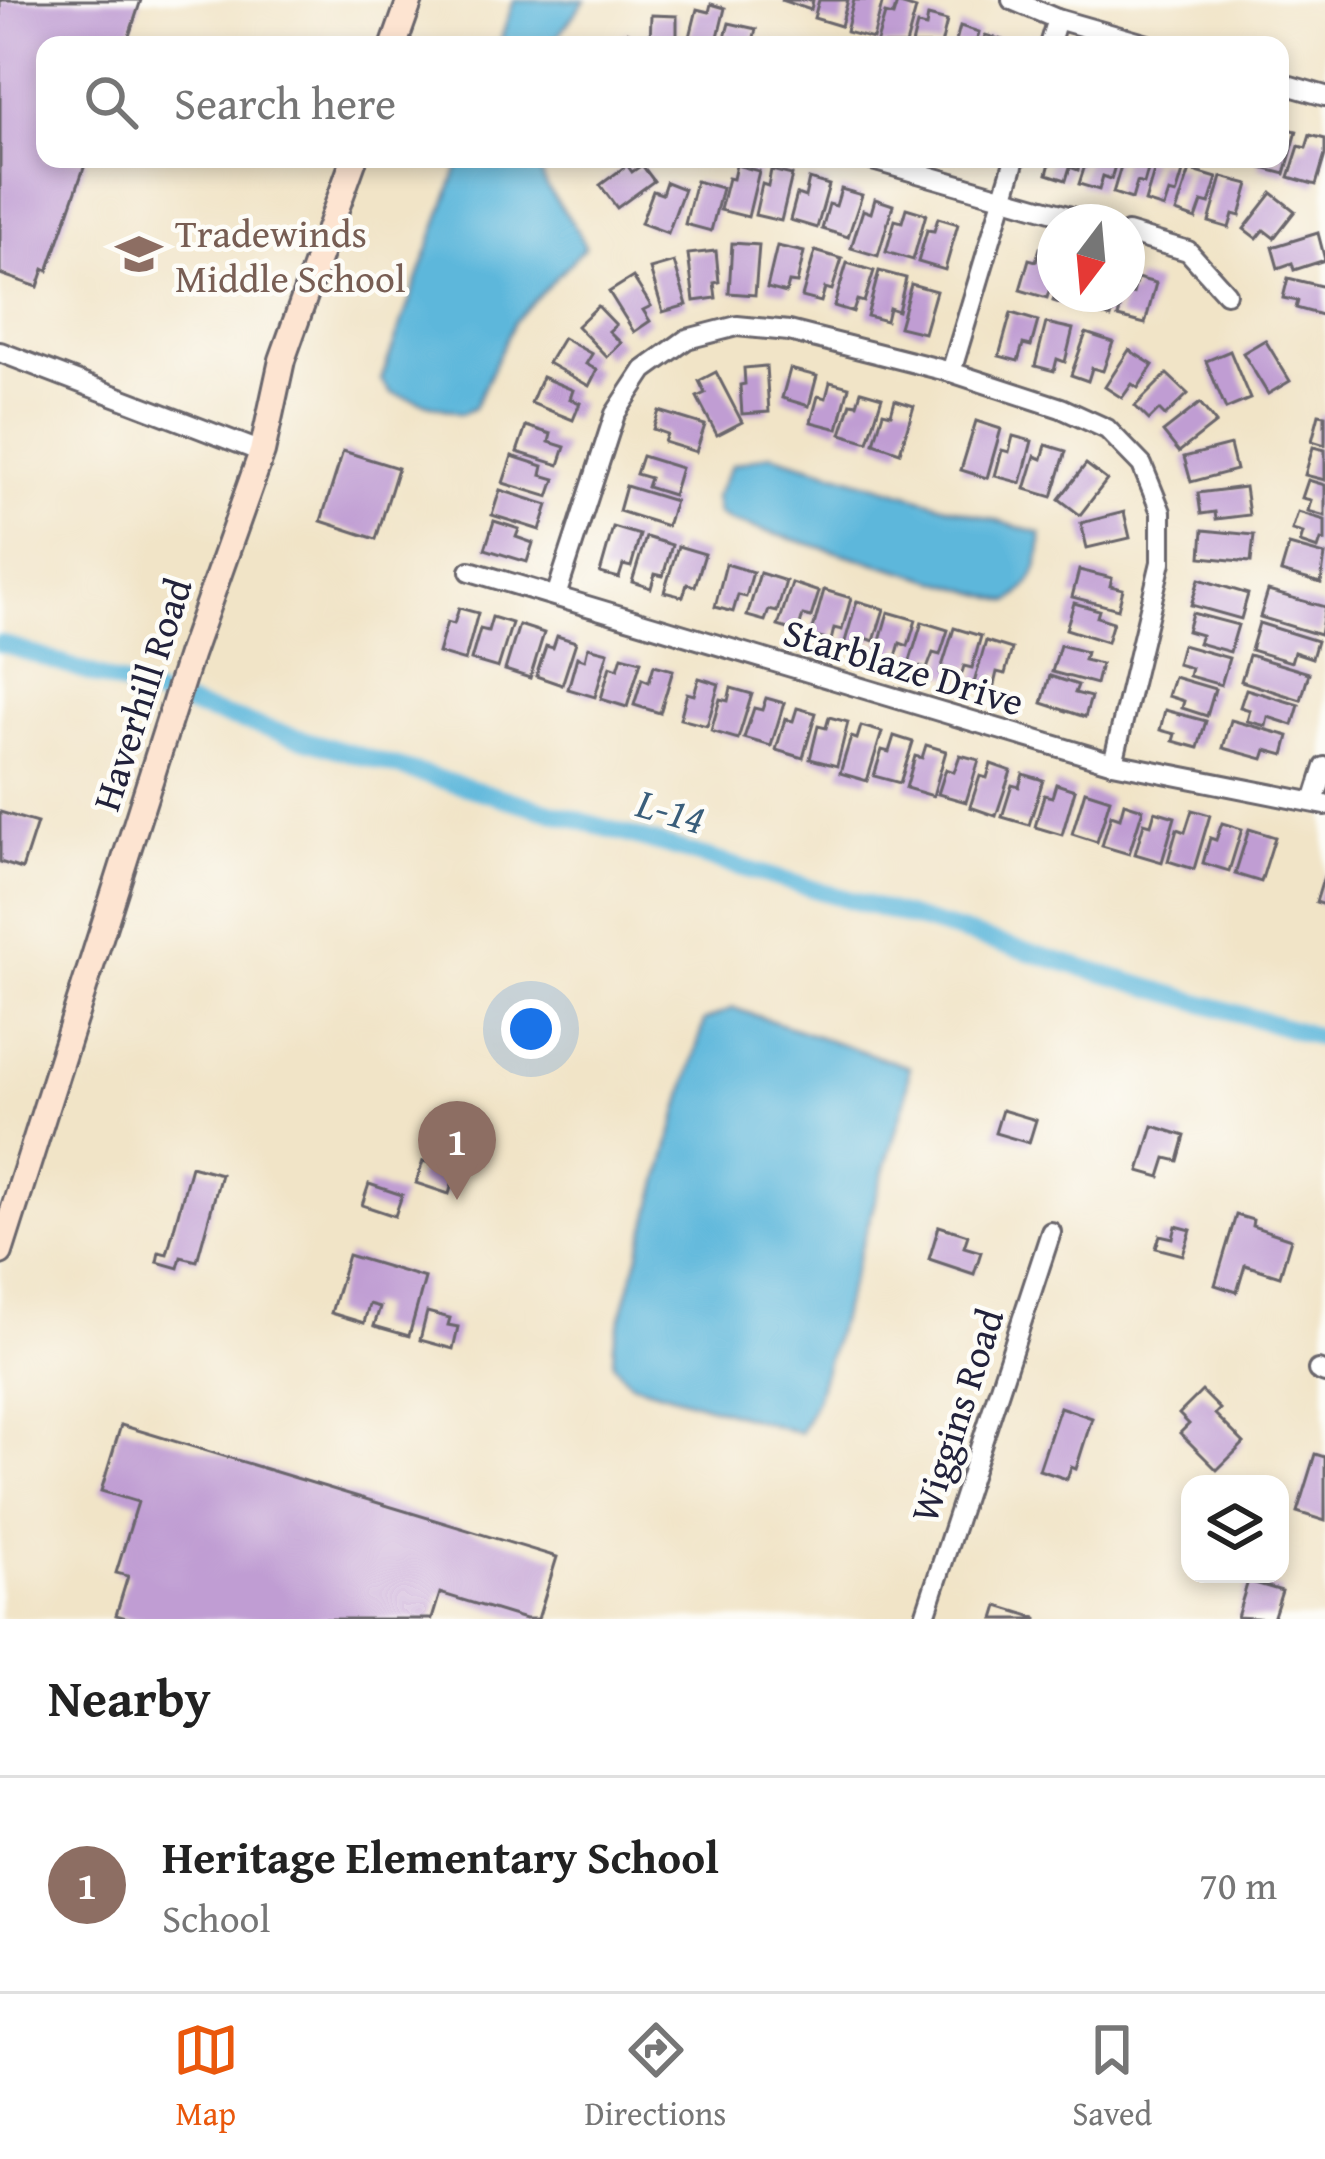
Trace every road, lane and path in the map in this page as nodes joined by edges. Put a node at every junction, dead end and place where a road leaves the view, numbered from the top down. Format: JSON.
{"nodes":[{"id":1,"x":410,"y":0,"type":"edge"},
{"id":2,"x":1012,"y":0,"type":"edge"},
{"id":3,"x":1057,"y":19,"type":"junction"},
{"id":4,"x":397,"y":36,"type":"edge"},
{"id":5,"x":1052,"y":36,"type":"edge"},
{"id":6,"x":1116,"y":36,"type":"edge"},
{"id":7,"x":1289,"y":86,"type":"edge"},
{"id":8,"x":1325,"y":96,"type":"edge"},
{"id":9,"x":350,"y":168,"type":"edge"},
{"id":10,"x":901,"y":168,"type":"edge"},
{"id":11,"x":1012,"y":168,"type":"edge"},
{"id":12,"x":1004,"y":197,"type":"junction"},
{"id":13,"x":1037,"y":207,"type":"edge"},
{"id":14,"x":1145,"y":238,"type":"edge"},
{"id":15,"x":1226,"y":293,"type":"dead end"},
{"id":16,"x":0,"y":352,"type":"edge"},
{"id":17,"x":951,"y":372,"type":"junction"},
{"id":18,"x":262,"y":452,"type":"junction"},
{"id":19,"x":470,"y":571,"type":"dead end"},
{"id":20,"x":556,"y":596,"type":"junction"},
{"id":21,"x":1113,"y":763,"type":"junction"},
{"id":22,"x":1325,"y":767,"type":"edge"},
{"id":23,"x":1320,"y":804,"type":"edge"},
{"id":24,"x":1051,"y":1232,"type":"dead end"},
{"id":25,"x":0,"y":1252,"type":"edge"},
{"id":26,"x":924,"y":1619,"type":"edge"}],
"edges":[{"from":1,"to":4,"type":"street"},
{"from":2,"to":3,"type":"street"},
{"from":3,"to":5,"type":"street"},
{"from":3,"to":6,"type":"street"},
{"from":7,"to":8,"type":"street"},
{"from":9,"to":18,"type":"street","name":"Haverhill Road"},
{"from":10,"to":12,"type":"street"},
{"from":11,"to":12,"type":"street"},
{"from":12,"to":13,"type":"street"},
{"from":12,"to":17,"type":"street"},
{"from":14,"to":15,"type":"street"},
{"from":16,"to":18,"type":"street"},
{"from":17,"to":20,"type":"street"},
{"from":17,"to":21,"type":"street"},
{"from":18,"to":25,"type":"street","name":"Haverhill Road"},
{"from":19,"to":20,"type":"street","name":"Starblaze Drive"},
{"from":20,"to":21,"type":"street","name":"Starblaze Drive"},
{"from":21,"to":23,"type":"street","name":"Starblaze Drive"},
{"from":22,"to":23,"type":"street"},
{"from":24,"to":26,"type":"street","name":"Wiggins Road"}]}
